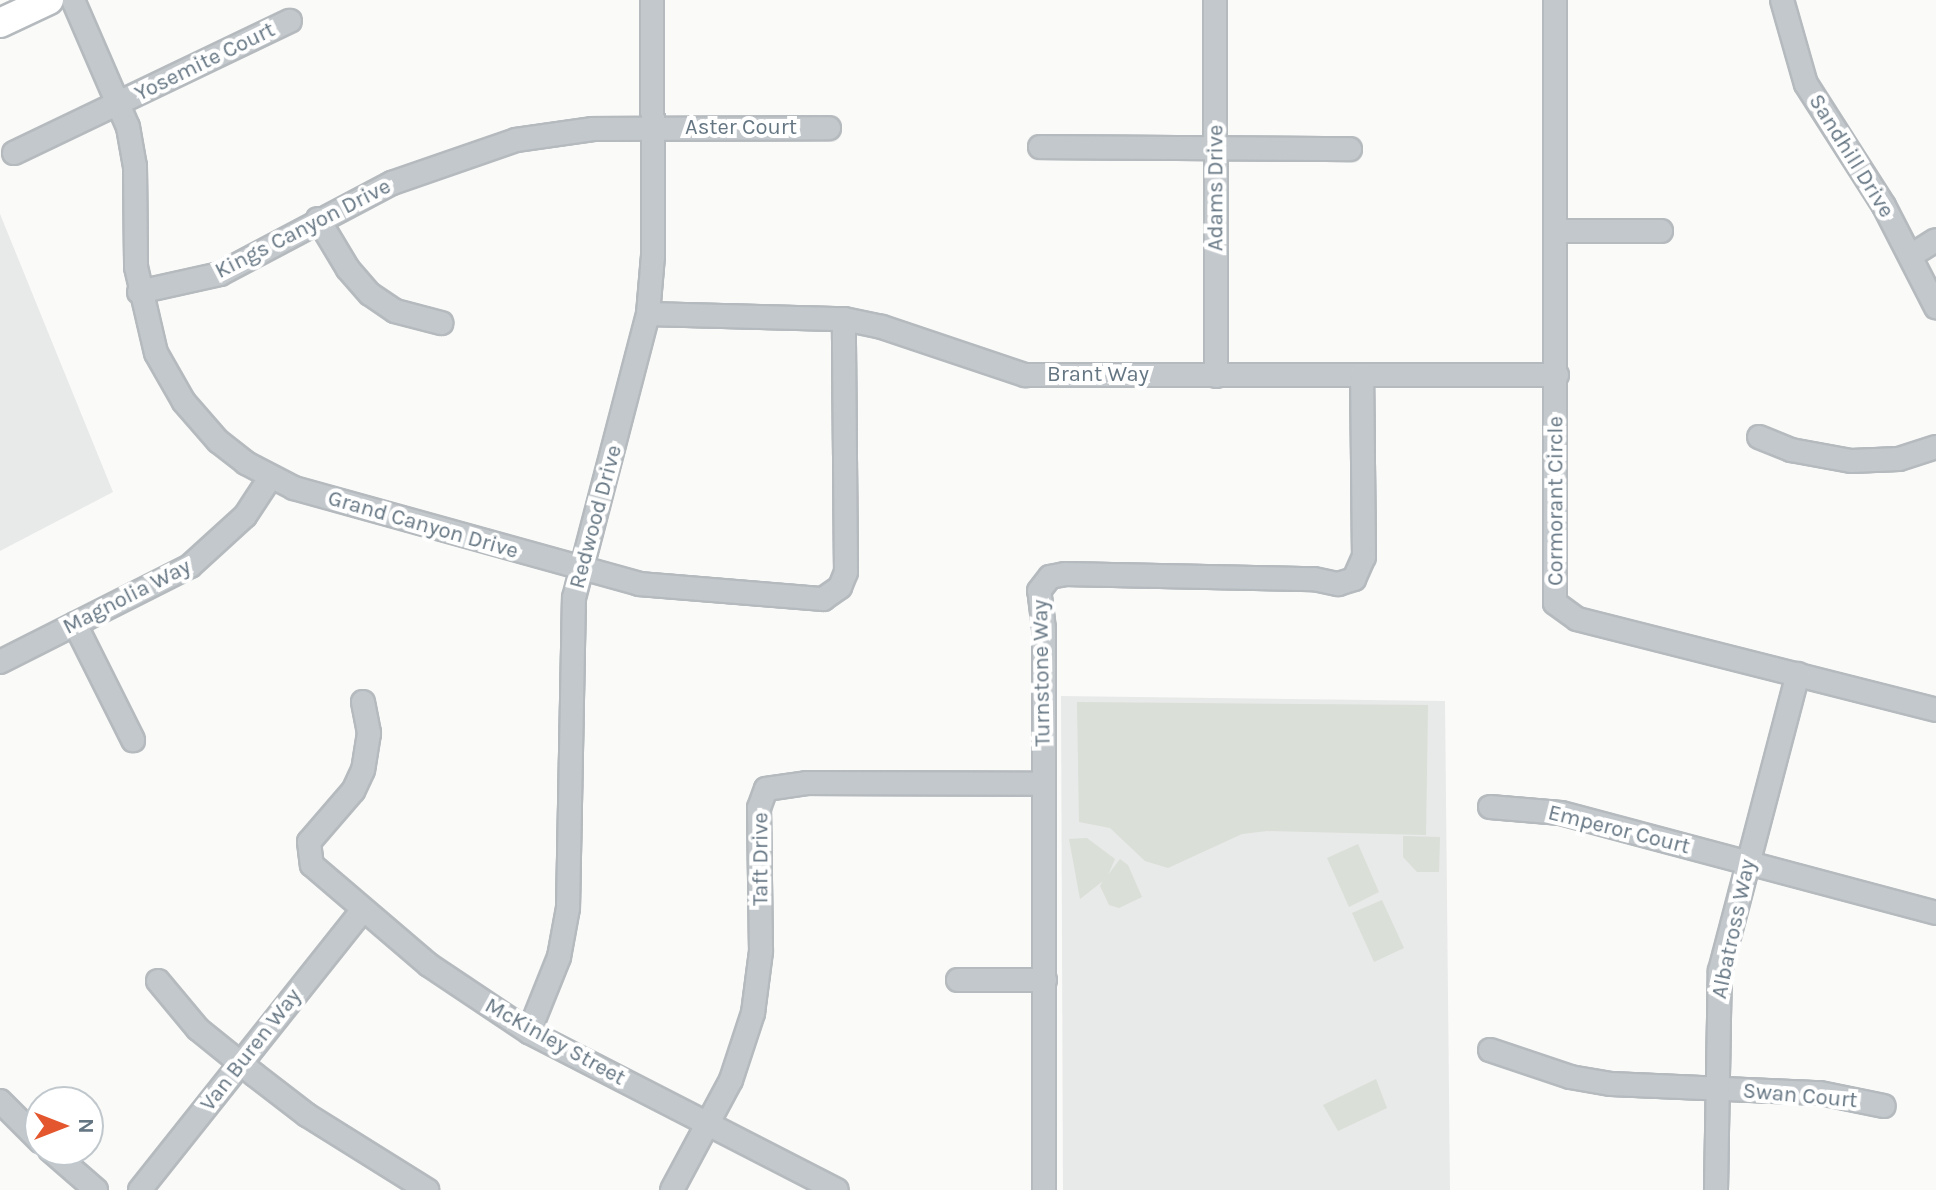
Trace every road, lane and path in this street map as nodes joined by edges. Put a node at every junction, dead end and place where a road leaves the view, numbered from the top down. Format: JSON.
{"nodes":[{"id":1,"x":49,"y":0,"type":"edge"},
{"id":2,"x":73,"y":0,"type":"edge"},
{"id":3,"x":652,"y":0,"type":"edge"},
{"id":4,"x":1215,"y":0,"type":"edge"},
{"id":5,"x":1555,"y":0,"type":"edge"},
{"id":6,"x":1782,"y":0,"type":"edge"},
{"id":7,"x":290,"y":21,"type":"dead end"},
{"id":8,"x":0,"y":23,"type":"edge"},
{"id":9,"x":120,"y":103,"type":"junction"},
{"id":10,"x":653,"y":128,"type":"junction"},
{"id":11,"x":829,"y":128,"type":"dead end"},
{"id":12,"x":1040,"y":147,"type":"dead end"},
{"id":13,"x":1215,"y":147,"type":"junction"},
{"id":14,"x":1350,"y":149,"type":"dead end"},
{"id":15,"x":14,"y":153,"type":"dead end"},
{"id":16,"x":318,"y":219,"type":"junction"},
{"id":17,"x":1556,"y":231,"type":"junction"},
{"id":18,"x":1661,"y":231,"type":"dead end"},
{"id":19,"x":1936,"y":240,"type":"edge"},
{"id":20,"x":1912,"y":255,"type":"junction"},
{"id":21,"x":139,"y":292,"type":"junction"},
{"id":22,"x":1936,"y":307,"type":"edge"},
{"id":23,"x":648,"y":314,"type":"junction"},
{"id":24,"x":844,"y":319,"type":"junction"},
{"id":25,"x":441,"y":323,"type":"dead end"},
{"id":26,"x":1362,"y":375,"type":"junction"},
{"id":27,"x":1557,"y":375,"type":"junction"},
{"id":28,"x":1216,"y":376,"type":"junction"},
{"id":29,"x":1759,"y":437,"type":"dead end"},
{"id":30,"x":1936,"y":447,"type":"edge"},
{"id":31,"x":270,"y":478,"type":"junction"},
{"id":32,"x":581,"y":569,"type":"junction"},
{"id":33,"x":75,"y":624,"type":"junction"},
{"id":34,"x":0,"y":662,"type":"edge"},
{"id":35,"x":1798,"y":674,"type":"junction"},
{"id":36,"x":363,"y":702,"type":"dead end"},
{"id":37,"x":1936,"y":710,"type":"edge"},
{"id":38,"x":133,"y":740,"type":"dead end"},
{"id":39,"x":1044,"y":784,"type":"junction"},
{"id":40,"x":1490,"y":807,"type":"dead end"},
{"id":41,"x":1747,"y":863,"type":"junction"},
{"id":42,"x":363,"y":910,"type":"junction"},
{"id":43,"x":1936,"y":913,"type":"edge"},
{"id":44,"x":958,"y":980,"type":"dead end"},
{"id":45,"x":1045,"y":980,"type":"junction"},
{"id":46,"x":158,"y":981,"type":"dead end"},
{"id":47,"x":529,"y":1032,"type":"junction"},
{"id":48,"x":1490,"y":1050,"type":"dead end"},
{"id":49,"x":240,"y":1063,"type":"junction"},
{"id":50,"x":1715,"y":1090,"type":"junction"},
{"id":51,"x":0,"y":1101,"type":"edge"},
{"id":52,"x":1884,"y":1106,"type":"dead end"},
{"id":53,"x":709,"y":1123,"type":"junction"},
{"id":54,"x":24,"y":1125,"type":"edge"},
{"id":55,"x":68,"y":1166,"type":"edge"},
{"id":56,"x":96,"y":1190,"type":"edge"},
{"id":57,"x":140,"y":1190,"type":"edge"},
{"id":58,"x":427,"y":1190,"type":"edge"},
{"id":59,"x":672,"y":1190,"type":"edge"},
{"id":60,"x":837,"y":1190,"type":"edge"},
{"id":61,"x":1044,"y":1190,"type":"edge"},
{"id":62,"x":1716,"y":1190,"type":"edge"}],
"edges":[{"from":1,"to":8,"type":"main road"},
{"from":2,"to":9,"type":"street","name":"Grand Canyon Drive"},
{"from":3,"to":10,"type":"street","name":"Redwood Drive"},
{"from":4,"to":13,"type":"street","name":"Adams Drive"},
{"from":5,"to":17,"type":"street","name":"Cormorant Circle"},
{"from":6,"to":20,"type":"street","name":"Sandhill Drive"},
{"from":7,"to":9,"type":"street","name":"Yosemite Court"},
{"from":9,"to":15,"type":"street","name":"Yosemite Court"},
{"from":9,"to":21,"type":"street","name":"Grand Canyon Drive"},
{"from":10,"to":11,"type":"street","name":"Aster Court"},
{"from":10,"to":16,"type":"street","name":"Kings Canyon Drive"},
{"from":10,"to":23,"type":"street","name":"Redwood Drive"},
{"from":12,"to":13,"type":"street"},
{"from":13,"to":14,"type":"street"},
{"from":13,"to":28,"type":"street","name":"Adams Drive"},
{"from":16,"to":21,"type":"street","name":"Kings Canyon Drive"},
{"from":16,"to":25,"type":"street"},
{"from":17,"to":18,"type":"street"},
{"from":17,"to":27,"type":"street","name":"Cormorant Circle"},
{"from":19,"to":20,"type":"street"},
{"from":20,"to":22,"type":"street","name":"Sandhill Drive"},
{"from":21,"to":31,"type":"street","name":"Grand Canyon Drive"},
{"from":23,"to":24,"type":"street","name":"Brant Way"},
{"from":23,"to":32,"type":"street","name":"Redwood Drive"},
{"from":24,"to":28,"type":"street","name":"Brant Way"},
{"from":24,"to":32,"type":"street","name":"Grand Canyon Drive"},
{"from":26,"to":27,"type":"street","name":"Brant Way"},
{"from":26,"to":28,"type":"street","name":"Brant Way"},
{"from":26,"to":39,"type":"street","name":"Turnstone Way"},
{"from":27,"to":35,"type":"street","name":"Cormorant Circle"},
{"from":29,"to":30,"type":"street"},
{"from":31,"to":32,"type":"street","name":"Grand Canyon Drive"},
{"from":31,"to":33,"type":"street","name":"Magnolia Way"},
{"from":32,"to":47,"type":"street","name":"Redwood Drive"},
{"from":33,"to":34,"type":"street","name":"Magnolia Way"},
{"from":33,"to":38,"type":"street"},
{"from":35,"to":37,"type":"street","name":"Cormorant Circle"},
{"from":35,"to":41,"type":"street","name":"Albatross Way"},
{"from":36,"to":42,"type":"street","name":"McKinley Street"},
{"from":39,"to":45,"type":"street","name":"Turnstone Way"},
{"from":39,"to":53,"type":"street","name":"Taft Drive"},
{"from":40,"to":41,"type":"street","name":"Emperor Court"},
{"from":41,"to":43,"type":"street","name":"Emperor Court"},
{"from":41,"to":50,"type":"street","name":"Albatross Way"},
{"from":42,"to":47,"type":"street","name":"McKinley Street"},
{"from":42,"to":49,"type":"street","name":"Van Buren Way"},
{"from":44,"to":45,"type":"street"},
{"from":45,"to":61,"type":"street","name":"Turnstone Way"},
{"from":46,"to":49,"type":"street"},
{"from":47,"to":53,"type":"street","name":"McKinley Street"},
{"from":48,"to":50,"type":"street","name":"Swan Court"},
{"from":49,"to":57,"type":"street","name":"Van Buren Way"},
{"from":49,"to":58,"type":"street"},
{"from":50,"to":52,"type":"street","name":"Swan Court"},
{"from":50,"to":62,"type":"street","name":"Albatross Way"},
{"from":51,"to":54,"type":"street"},
{"from":53,"to":59,"type":"street","name":"Taft Drive"},
{"from":53,"to":60,"type":"street","name":"McKinley Street"},
{"from":55,"to":56,"type":"street"}]}
